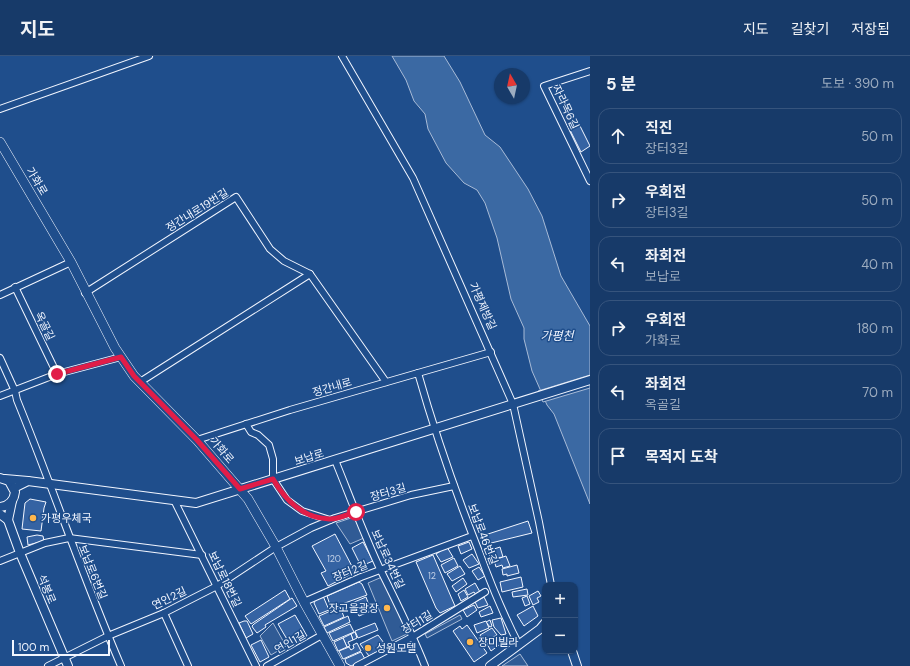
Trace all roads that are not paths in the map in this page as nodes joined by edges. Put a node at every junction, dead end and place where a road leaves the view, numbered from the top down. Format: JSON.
{"nodes":[{"id":1,"x":149,"y":56,"type":"edge"},
{"id":2,"x":342,"y":56,"type":"edge"},
{"id":3,"x":590,"y":72,"type":"edge"},
{"id":4,"x":0,"y":109,"type":"edge"},
{"id":5,"x":0,"y":142,"type":"edge"},
{"id":6,"x":3,"y":156,"type":"edge"},
{"id":7,"x":590,"y":181,"type":"edge"},
{"id":8,"x":71,"y":262,"type":"junction"},
{"id":9,"x":310,"y":274,"type":"junction"},
{"id":10,"x":16,"y":288,"type":"junction"},
{"id":11,"x":85,"y":292,"type":"junction"},
{"id":12,"x":0,"y":295,"type":"edge"},
{"id":13,"x":491,"y":352,"type":"junction"},
{"id":14,"x":121,"y":357,"type":"junction"},
{"id":15,"x":0,"y":358,"type":"edge"},
{"id":16,"x":418,"y":372,"type":"junction"},
{"id":17,"x":57,"y":374,"type":"junction"},
{"id":18,"x":590,"y":380,"type":"edge"},
{"id":19,"x":140,"y":382,"type":"junction"},
{"id":20,"x":386,"y":382,"type":"junction"},
{"id":21,"x":15,"y":391,"type":"junction"},
{"id":22,"x":0,"y":396,"type":"edge"},
{"id":23,"x":513,"y":404,"type":"junction"},
{"id":24,"x":246,"y":424,"type":"junction"},
{"id":25,"x":434,"y":428,"type":"junction"},
{"id":26,"x":197,"y":440,"type":"junction"},
{"id":27,"x":335,"y":460,"type":"junction"},
{"id":28,"x":2,"y":478,"type":"edge"},
{"id":29,"x":273,"y":479,"type":"junction"},
{"id":30,"x":28,"y":481,"type":"junction"},
{"id":31,"x":51,"y":483,"type":"junction"},
{"id":32,"x":454,"y":486,"type":"junction"},
{"id":33,"x":14,"y":488,"type":"junction"},
{"id":34,"x":240,"y":489,"type":"junction"},
{"id":35,"x":174,"y":500,"type":"junction"},
{"id":36,"x":12,"y":501,"type":"junction"},
{"id":37,"x":0,"y":507,"type":"edge"},
{"id":38,"x":356,"y":512,"type":"junction"},
{"id":39,"x":0,"y":514,"type":"edge"},
{"id":40,"x":8,"y":520,"type":"junction"},
{"id":41,"x":330,"y":520,"type":"junction"},
{"id":42,"x":472,"y":536,"type":"junction"},
{"id":43,"x":69,"y":538,"type":"junction"},
{"id":44,"x":276,"y":547,"type":"junction"},
{"id":45,"x":20,"y":553,"type":"junction"},
{"id":46,"x":202,"y":555,"type":"junction"},
{"id":47,"x":0,"y":561,"type":"edge"},
{"id":48,"x":381,"y":570,"type":"junction"},
{"id":49,"x":550,"y":582,"type":"edge"},
{"id":50,"x":216,"y":586,"type":"junction"},
{"id":51,"x":485,"y":592,"type":"dead end"},
{"id":52,"x":304,"y":602,"type":"junction"},
{"id":53,"x":164,"y":613,"type":"junction"},
{"id":54,"x":542,"y":625,"type":"edge"},
{"id":55,"x":322,"y":635,"type":"junction"},
{"id":56,"x":108,"y":636,"type":"junction"},
{"id":57,"x":414,"y":636,"type":"junction"},
{"id":58,"x":519,"y":645,"type":"junction"},
{"id":59,"x":573,"y":654,"type":"edge"},
{"id":60,"x":66,"y":662,"type":"edge"},
{"id":61,"x":576,"y":665,"type":"edge"},
{"id":62,"x":48,"y":666,"type":"edge"},
{"id":63,"x":121,"y":666,"type":"edge"},
{"id":64,"x":188,"y":666,"type":"edge"},
{"id":65,"x":256,"y":666,"type":"edge"},
{"id":66,"x":267,"y":666,"type":"edge"},
{"id":67,"x":340,"y":666,"type":"edge"},
{"id":68,"x":357,"y":666,"type":"edge"},
{"id":69,"x":425,"y":666,"type":"edge"},
{"id":70,"x":490,"y":666,"type":"edge"}],
"edges":[{"from":1,"to":4,"type":"street"},
{"from":2,"to":13,"type":"street","name":"가평제방길"},
{"from":3,"to":7,"type":"street","name":"자라목6길"},
{"from":5,"to":6,"type":"main road","name":"가화로"},
{"from":6,"to":8,"type":"main road","name":"가화로"},
{"from":8,"to":10,"type":"street"},
{"from":8,"to":11,"type":"main road","name":"가화로"},
{"from":9,"to":11,"type":"street","name":"정간내로19번길"},
{"from":9,"to":19,"type":"street"},
{"from":9,"to":20,"type":"street","name":"정간내로19번길"},
{"from":10,"to":12,"type":"street"},
{"from":10,"to":17,"type":"street","name":"옥골길"},
{"from":11,"to":14,"type":"main road","name":"가화로"},
{"from":13,"to":16,"type":"street","name":"정간내로"},
{"from":13,"to":23,"type":"street","name":"가평제방길"},
{"from":14,"to":17,"type":"street"},
{"from":14,"to":19,"type":"main road","name":"가화로"},
{"from":15,"to":21,"type":"street"},
{"from":16,"to":20,"type":"street","name":"정간내로"},
{"from":16,"to":25,"type":"street"},
{"from":17,"to":21,"type":"street"},
{"from":18,"to":23,"type":"main road","name":"보납로"},
{"from":19,"to":26,"type":"main road","name":"가화로"},
{"from":20,"to":24,"type":"street","name":"정간내로"},
{"from":21,"to":22,"type":"street"},
{"from":21,"to":31,"type":"street","name":"보납로6번길"},
{"from":23,"to":25,"type":"main road","name":"보납로"},
{"from":23,"to":49,"type":"street","name":"가평제방길"},
{"from":24,"to":26,"type":"street","name":"정간내로"},
{"from":24,"to":29,"type":"street"},
{"from":25,"to":27,"type":"main road","name":"보납로"},
{"from":25,"to":32,"type":"street","name":"보납로46번길"},
{"from":26,"to":34,"type":"main road","name":"가화로"},
{"from":27,"to":29,"type":"main road","name":"보납로"},
{"from":27,"to":38,"type":"street","name":"보납로34번길"},
{"from":28,"to":30,"type":"main road","name":"보납로"},
{"from":28,"to":33,"type":"main road"},
{"from":29,"to":34,"type":"main road","name":"보납로"},
{"from":29,"to":41,"type":"street"},
{"from":30,"to":31,"type":"main road","name":"보납로"},
{"from":30,"to":33,"type":"main road"},
{"from":31,"to":35,"type":"main road","name":"보납로"},
{"from":31,"to":43,"type":"street","name":"보납로6번길"},
{"from":32,"to":38,"type":"street","name":"장터3길"},
{"from":32,"to":42,"type":"street","name":"보납로46번길"},
{"from":33,"to":36,"type":"main road"},
{"from":34,"to":35,"type":"main road","name":"보납로"},
{"from":34,"to":44,"type":"main road","name":"가화로"},
{"from":35,"to":46,"type":"street","name":"보납로18번길"},
{"from":36,"to":37,"type":"main road"},
{"from":36,"to":40,"type":"main road"},
{"from":38,"to":41,"type":"street","name":"장터3길"},
{"from":38,"to":48,"type":"street","name":"보납로34번길"},
{"from":39,"to":40,"type":"main road"},
{"from":40,"to":45,"type":"main road","name":"석봉로"},
{"from":41,"to":44,"type":"street","name":"장터3길"},
{"from":42,"to":48,"type":"street","name":"장터2길"},
{"from":42,"to":58,"type":"street","name":"보납로46번길"},
{"from":43,"to":45,"type":"street"},
{"from":43,"to":46,"type":"street"},
{"from":43,"to":56,"type":"street","name":"보납로6번길"},
{"from":44,"to":50,"type":"street","name":"연인2길"},
{"from":44,"to":52,"type":"main road","name":"가화로"},
{"from":45,"to":47,"type":"street"},
{"from":45,"to":60,"type":"main road","name":"석봉로"},
{"from":46,"to":50,"type":"street","name":"보납로18번길"},
{"from":48,"to":52,"type":"street","name":"장터2길"},
{"from":48,"to":57,"type":"street","name":"보납로34번길"},
{"from":50,"to":53,"type":"street","name":"연인2길"},
{"from":50,"to":65,"type":"street","name":"보납로18번길"},
{"from":51,"to":57,"type":"street","name":"장터1길"},
{"from":52,"to":55,"type":"main road","name":"가화로"},
{"from":53,"to":56,"type":"street","name":"연인2길"},
{"from":53,"to":64,"type":"street"},
{"from":54,"to":58,"type":"main road"},
{"from":55,"to":66,"type":"street","name":"연인1길"},
{"from":55,"to":67,"type":"main road","name":"가화로"},
{"from":56,"to":60,"type":"street","name":"연인2길"},
{"from":56,"to":63,"type":"street","name":"보납로6번길"},
{"from":57,"to":68,"type":"street","name":"장터1길"},
{"from":57,"to":69,"type":"street","name":"보납로34번길"},
{"from":58,"to":70,"type":"main road"},
{"from":59,"to":61,"type":"main road"},
{"from":60,"to":62,"type":"street","name":"연인2길"}]}
